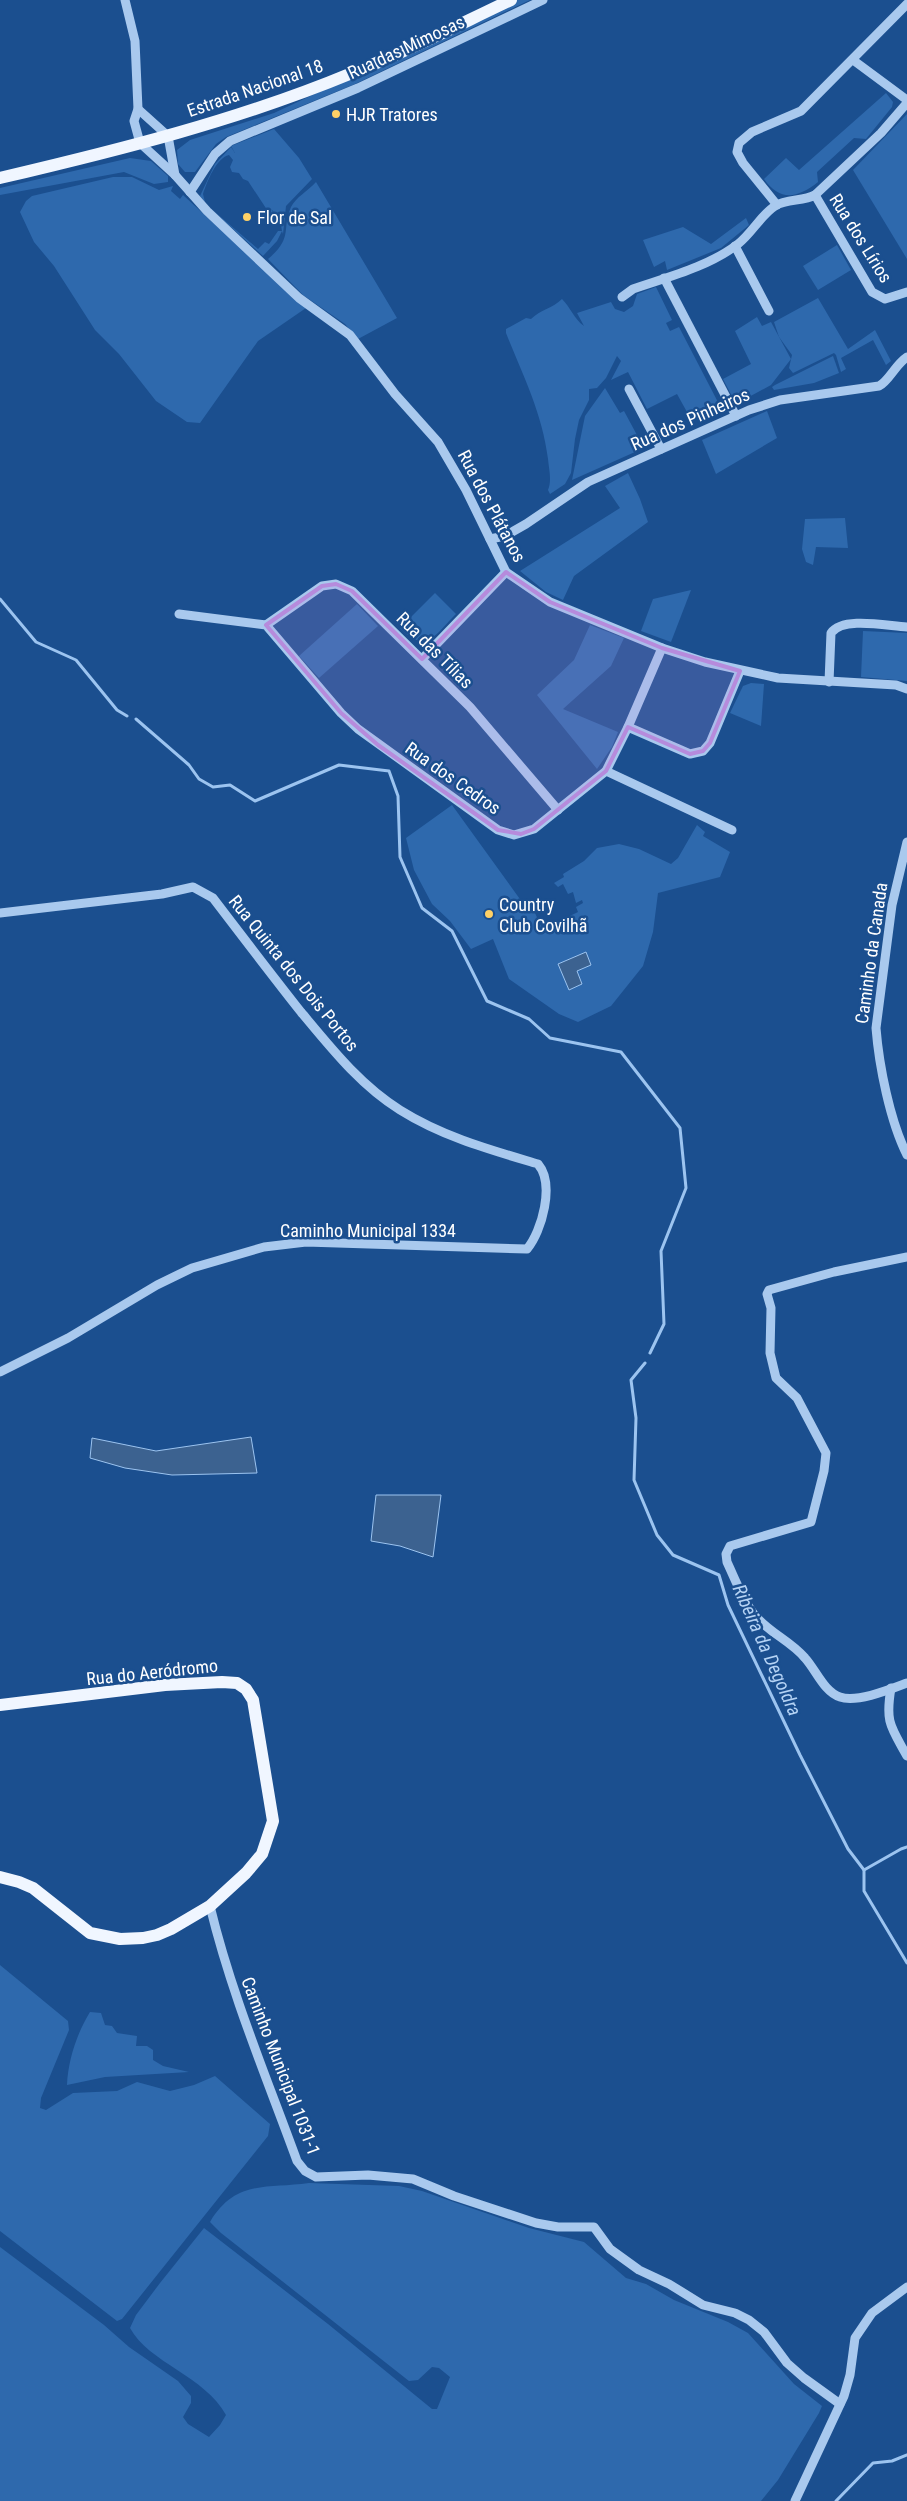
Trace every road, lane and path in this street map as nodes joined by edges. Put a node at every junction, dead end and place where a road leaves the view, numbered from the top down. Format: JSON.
{"nodes":[{"id":1,"x":125,"y":0,"type":"edge"},
{"id":2,"x":511,"y":0,"type":"edge"},
{"id":3,"x":543,"y":0,"type":"edge"},
{"id":4,"x":907,"y":4,"type":"edge"},
{"id":5,"x":853,"y":60,"type":"junction"},
{"id":6,"x":907,"y":101,"type":"edge"},
{"id":7,"x":138,"y":109,"type":"junction"},
{"id":8,"x":168,"y":136,"type":"junction"},
{"id":9,"x":140,"y":143,"type":"junction"},
{"id":10,"x":175,"y":175,"type":"junction"},
{"id":11,"x":0,"y":178,"type":"edge"},
{"id":12,"x":190,"y":192,"type":"junction"},
{"id":13,"x":815,"y":195,"type":"junction"},
{"id":14,"x":777,"y":204,"type":"junction"},
{"id":15,"x":735,"y":246,"type":"junction"},
{"id":16,"x":664,"y":278,"type":"junction"},
{"id":17,"x":907,"y":292,"type":"edge"},
{"id":18,"x":622,"y":297,"type":"dead end"},
{"id":19,"x":769,"y":311,"type":"dead end"},
{"id":20,"x":907,"y":356,"type":"edge"},
{"id":21,"x":629,"y":389,"type":"dead end"},
{"id":22,"x":736,"y":416,"type":"junction"},
{"id":23,"x":661,"y":449,"type":"junction"},
{"id":24,"x":490,"y":538,"type":"junction"},
{"id":25,"x":506,"y":572,"type":"junction"},
{"id":26,"x":179,"y":614,"type":"dead end"},
{"id":27,"x":266,"y":626,"type":"junction"},
{"id":28,"x":907,"y":627,"type":"edge"},
{"id":29,"x":662,"y":648,"type":"junction"},
{"id":30,"x":422,"y":659,"type":"junction"},
{"id":31,"x":740,"y":671,"type":"junction"},
{"id":32,"x":829,"y":682,"type":"junction"},
{"id":33,"x":907,"y":689,"type":"edge"},
{"id":34,"x":628,"y":727,"type":"junction"},
{"id":35,"x":606,"y":771,"type":"junction"},
{"id":36,"x":558,"y":810,"type":"junction"},
{"id":37,"x":732,"y":830,"type":"dead end"},
{"id":38,"x":907,"y":842,"type":"edge"},
{"id":39,"x":0,"y":913,"type":"edge"},
{"id":40,"x":907,"y":1155,"type":"edge"},
{"id":41,"x":540,"y":1166,"type":"joint"},
{"id":42,"x":907,"y":1257,"type":"edge"},
{"id":43,"x":0,"y":1372,"type":"edge"},
{"id":44,"x":907,"y":1683,"type":"edge"},
{"id":45,"x":891,"y":1688,"type":"junction"},
{"id":46,"x":0,"y":1705,"type":"edge"},
{"id":47,"x":907,"y":1756,"type":"edge"},
{"id":48,"x":0,"y":1877,"type":"edge"},
{"id":49,"x":210,"y":1906,"type":"junction"},
{"id":50,"x":907,"y":2287,"type":"edge"},
{"id":51,"x":840,"y":2404,"type":"junction"},
{"id":52,"x":795,"y":2501,"type":"edge"}],
"edges":[{"from":1,"to":7,"type":"street"},
{"from":2,"to":8,"type":"main road","name":"Estrada Nacional 18"},
{"from":3,"to":12,"type":"street","name":"Rua das Mimosas"},
{"from":4,"to":5,"type":"street"},
{"from":5,"to":6,"type":"street"},
{"from":5,"to":14,"type":"street"},
{"from":6,"to":13,"type":"street"},
{"from":7,"to":8,"type":"street"},
{"from":7,"to":9,"type":"street"},
{"from":8,"to":9,"type":"main road","name":"Estrada Nacional 18"},
{"from":8,"to":10,"type":"street"},
{"from":9,"to":10,"type":"street","name":"Rua dos Plátanos"},
{"from":9,"to":11,"type":"main road","name":"Estrada Nacional 18"},
{"from":10,"to":12,"type":"street","name":"Rua dos Plátanos"},
{"from":12,"to":24,"type":"street","name":"Rua dos Plátanos"},
{"from":13,"to":14,"type":"street"},
{"from":13,"to":17,"type":"street","name":"Rua dos Lírios"},
{"from":14,"to":15,"type":"street"},
{"from":15,"to":16,"type":"street"},
{"from":15,"to":19,"type":"street"},
{"from":16,"to":18,"type":"street"},
{"from":16,"to":22,"type":"street"},
{"from":20,"to":22,"type":"street","name":"Rua dos Pinheiros"},
{"from":21,"to":23,"type":"street"},
{"from":22,"to":23,"type":"street","name":"Rua dos Pinheiros"},
{"from":23,"to":24,"type":"street","name":"Rua dos Pinheiros"},
{"from":24,"to":25,"type":"street","name":"Rua dos Plátanos"},
{"from":25,"to":29,"type":"street","name":"Rua dos Plátanos"},
{"from":25,"to":30,"type":"street"},
{"from":26,"to":27,"type":"street"},
{"from":27,"to":30,"type":"street","name":"Rua das Tílias"},
{"from":27,"to":36,"type":"street","name":"Rua dos Cedros"},
{"from":28,"to":32,"type":"street"},
{"from":29,"to":31,"type":"street","name":"Rua dos Plátanos"},
{"from":29,"to":34,"type":"street","name":"Rua dos Cedros"},
{"from":30,"to":36,"type":"street","name":"Rua das Tílias"},
{"from":31,"to":32,"type":"street","name":"Rua dos Plátanos"},
{"from":31,"to":34,"type":"street"},
{"from":32,"to":33,"type":"street","name":"Rua dos Plátanos"},
{"from":34,"to":35,"type":"street","name":"Rua dos Cedros"},
{"from":35,"to":36,"type":"street","name":"Rua dos Cedros"},
{"from":35,"to":37,"type":"street"},
{"from":38,"to":40,"type":"street","name":"Caminho da Canada"},
{"from":39,"to":41,"type":"street","name":"Rua Quinta dos Dois Portos"},
{"from":41,"to":43,"type":"street","name":"Caminho Municipal 1334"},
{"from":42,"to":45,"type":"street"},
{"from":44,"to":45,"type":"street"},
{"from":45,"to":47,"type":"street"},
{"from":46,"to":49,"type":"main road","name":"Rua do Aeródromo"},
{"from":48,"to":49,"type":"main road","name":"Rua do Aeródromo"},
{"from":49,"to":51,"type":"street","name":"Caminho Municipal 1031-1"},
{"from":50,"to":51,"type":"street"},
{"from":51,"to":52,"type":"street"}]}
